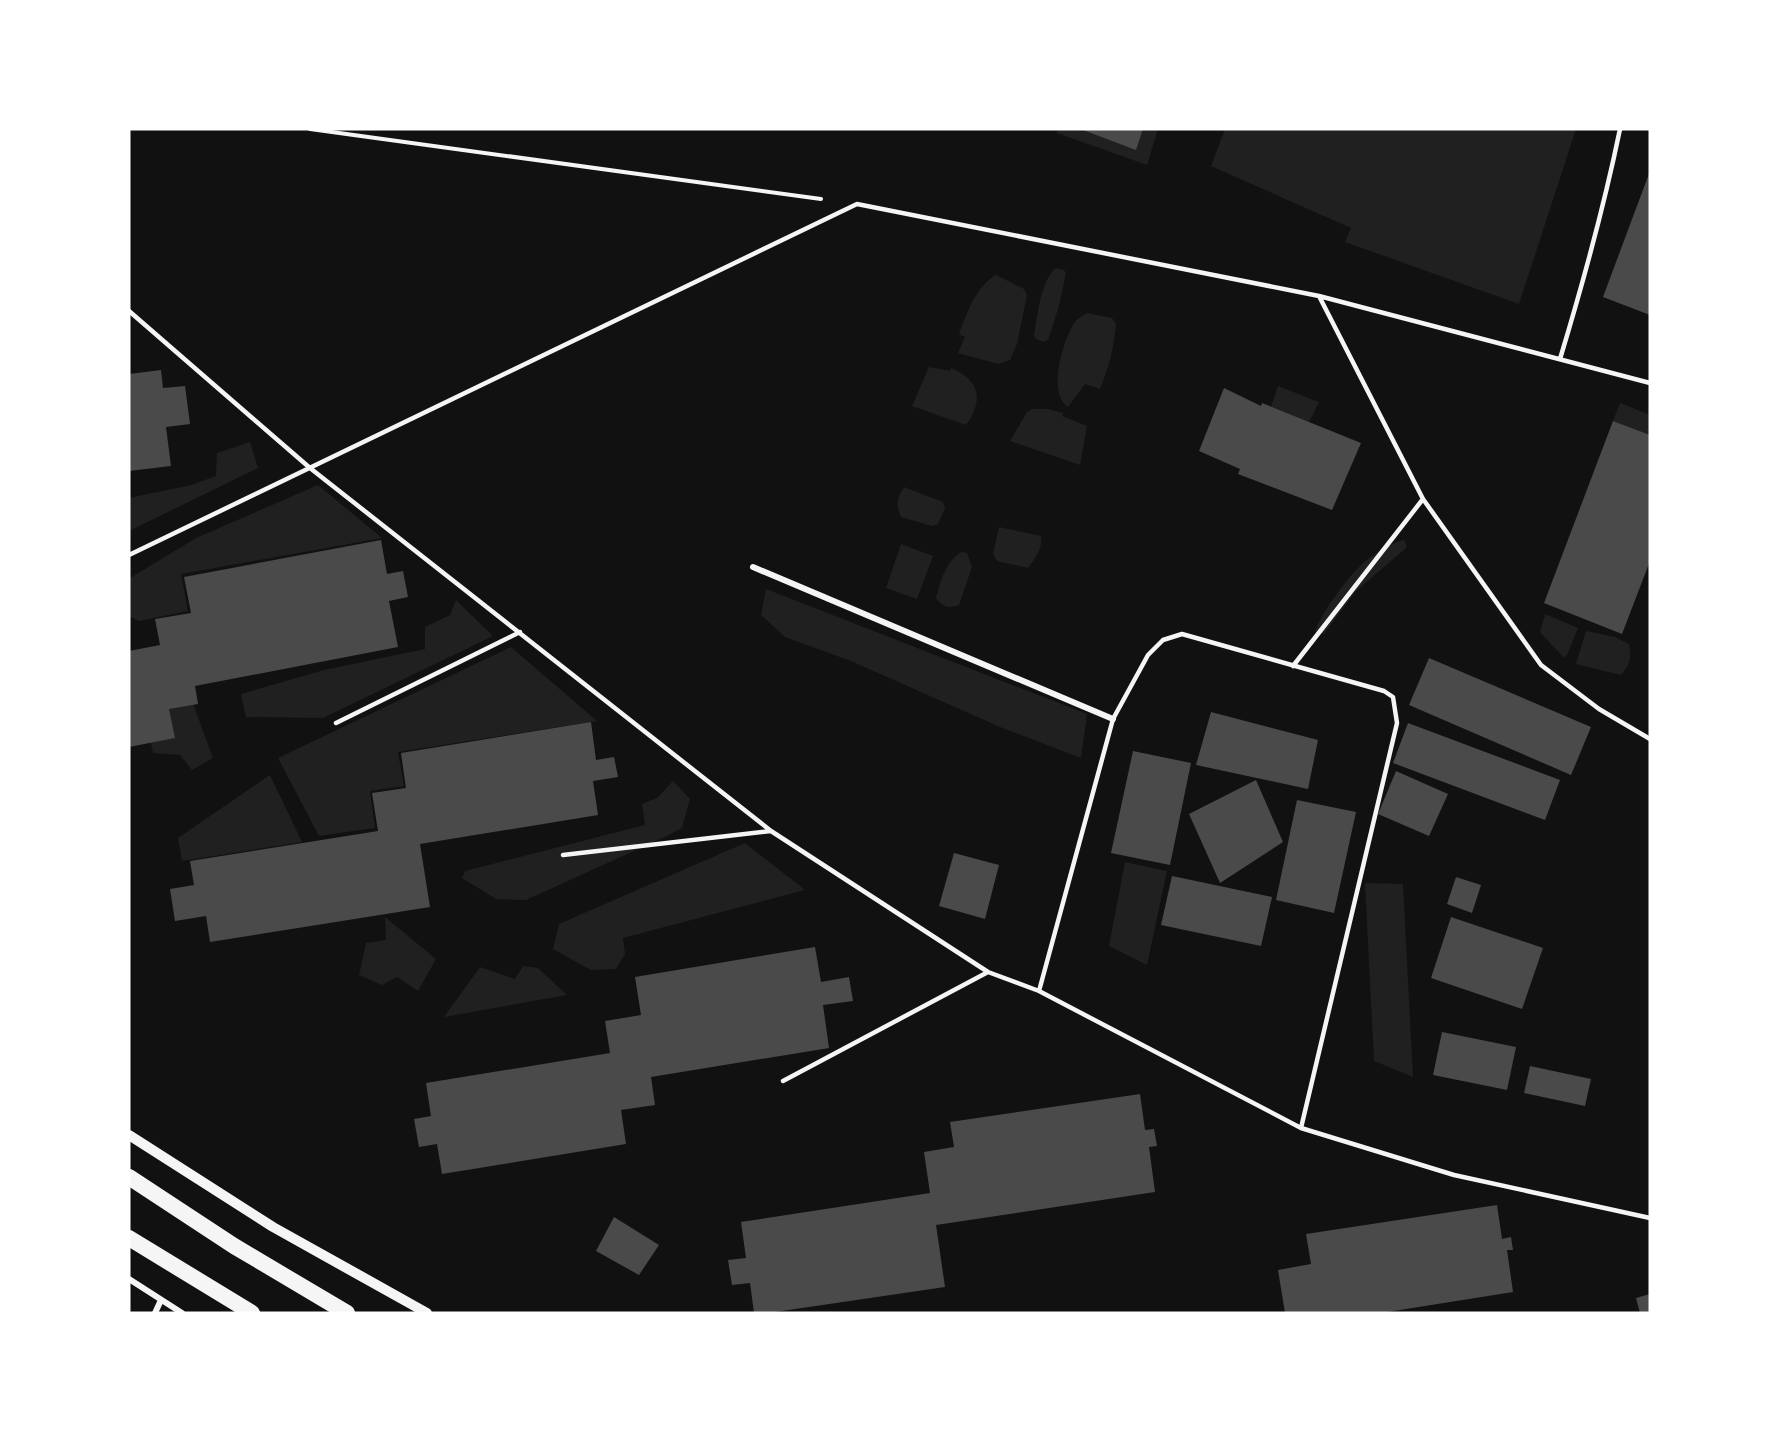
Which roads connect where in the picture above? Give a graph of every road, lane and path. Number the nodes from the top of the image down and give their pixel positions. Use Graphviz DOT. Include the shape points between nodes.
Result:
graph roads {
  1 [pos="310,129"];
  2 [pos="1620,129"];
  3 [pos="857,204"];
  4 [pos="1318,296"];
  5 [pos="129,311"];
  6 [pos="1560,359"];
  7 [pos="1650,383"];
  8 [pos="310,468"];
  9 [pos="1424,499"];
  10 [pos="129,555"];
  11 [pos="753,567"];
  12 [pos="520,632"];
  13 [pos="1293,666"];
  14 [pos="1113,719"];
  15 [pos="336,723"];
  16 [pos="1650,739"];
  17 [pos="771,831"];
  18 [pos="563,855"];
  19 [pos="988,972"];
  20 [pos="1039,991"];
  21 [pos="783,1081"];
  22 [pos="1301,1128"];
  23 [pos="129,1135"];
  24 [pos="129,1177"];
  25 [pos="1650,1218"];
  26 [pos="129,1238"];
  27 [pos="129,1279"];
  28 [pos="161,1300"];
  29 [pos="155,1313"];
  30 [pos="182,1313"];
  31 [pos="252,1313"];
  32 [pos="347,1313"];
  33 [pos="427,1313"];
  1 -- 3 [label="path"];
  2 -- 6 [label="lane" via="1587,269"];
  3 -- 4 [label="lane"];
  3 -- 8 [label="lane"];
  4 -- 6 [label="lane"];
  4 -- 9 [label="lane"];
  5 -- 8 [label="lane"];
  6 -- 7 [label="lane"];
  8 -- 10 [label="lane"];
  8 -- 12 [label="lane"];
  9 -- 13 [label="lane"];
  9 -- 16 [label="lane" via="1541,665 1599,709"];
  11 -- 14 [label="street"];
  12 -- 15 [label="lane"];
  12 -- 17 [label="lane"];
  13 -- 14 [label="lane" via="1182,634 1163,640 1148,655"];
  13 -- 22 [label="lane" via="1384,690 1393,697 1397,723"];
  14 -- 20 [label="lane"];
  17 -- 18 [label="lane"];
  17 -- 19 [label="lane"];
  19 -- 20 [label="lane"];
  19 -- 21 [label="lane"];
  20 -- 22 [label="lane"];
  22 -- 25 [label="lane" via="1454,1175"];
  23 -- 33 [label="street" via="273,1227"];
  24 -- 32 [label="highway"];
  26 -- 31 [label="highway"];
  27 -- 28 [label="street"];
  28 -- 29 [label="street"];
  28 -- 30 [label="street"];
}
